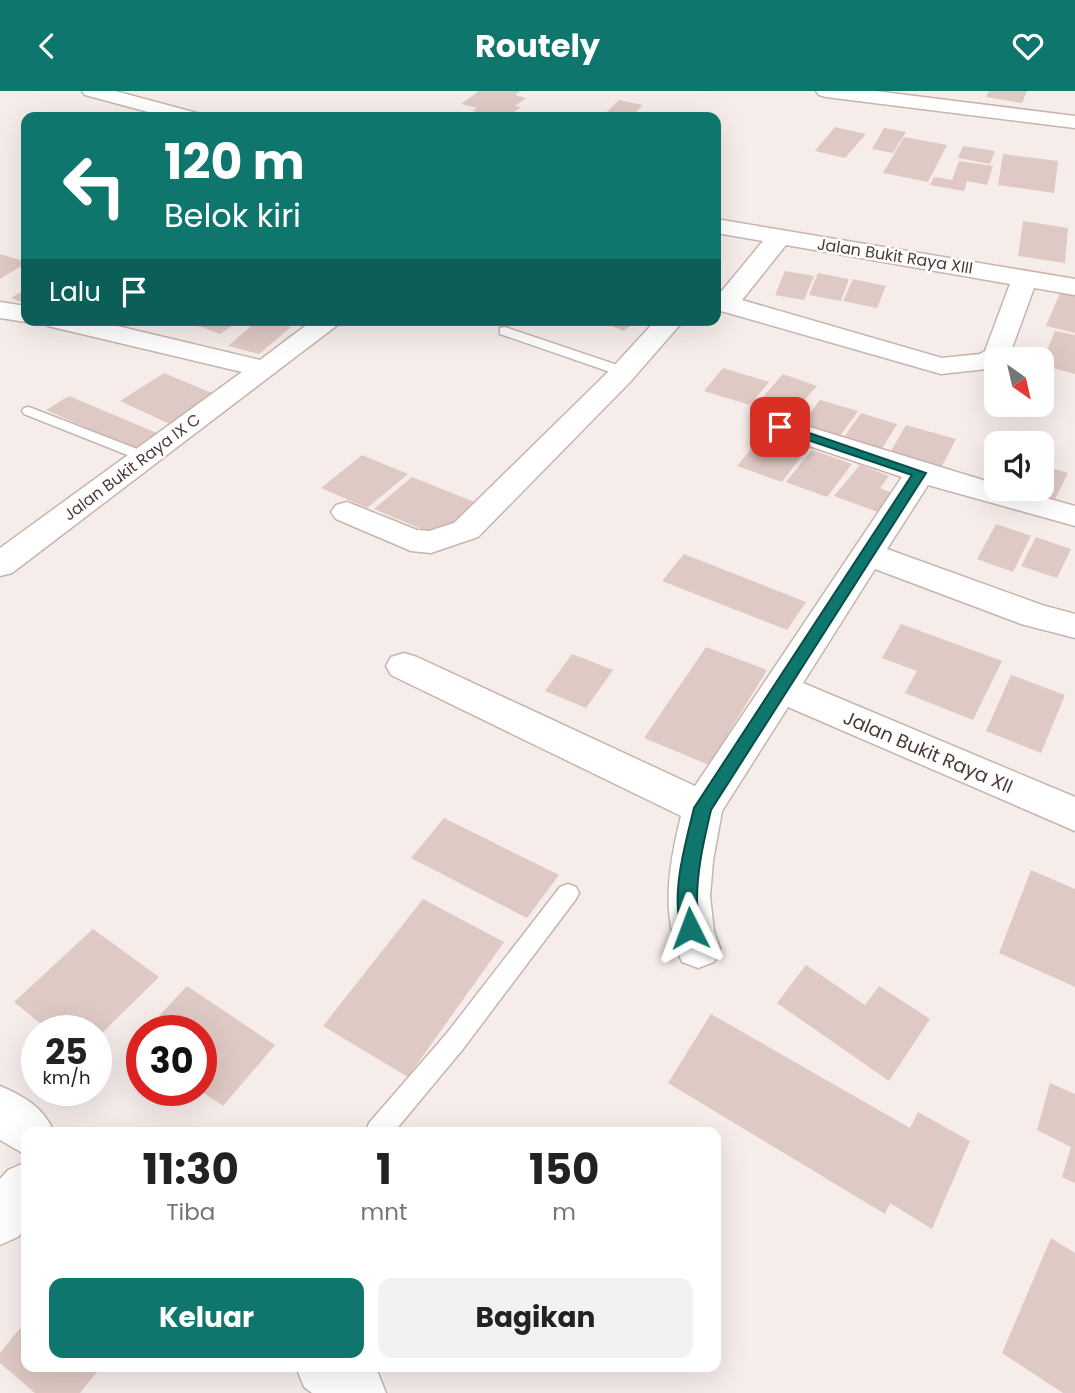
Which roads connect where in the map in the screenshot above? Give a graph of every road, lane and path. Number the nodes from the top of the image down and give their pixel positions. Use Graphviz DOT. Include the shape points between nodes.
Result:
graph roads {
  1 [pos="92,91"];
  2 [pos="826,91"];
  3 [pos="171,112"];
  4 [pos="1075,122"];
  5 [pos="721,227"];
  6 [pos="766,234"];
  7 [pos="734,252"];
  8 [pos="1025,278"];
  9 [pos="1075,287"];
  10 [pos="82,326"];
  11 [pos="323,326"];
  12 [pos="666,326"];
  13 [pos="505,331"];
  14 [pos="264,369"];
  15 [pos="624,372"];
  16 [pos="29,411"];
  17 [pos="780,427"];
  18 [pos="145,457"];
  19 [pos="920,473"];
  20 [pos="347,512"];
  21 [pos="1075,516"];
  22 [pos="867,554"];
  23 [pos="0,565"];
  24 [pos="1075,626"];
  25 [pos="404,666"];
  26 [pos="782,689"];
  27 [pos="703,808"];
  28 [pos="1075,815"];
  29 [pos="568,893"];
  30 [pos="698,948"];
  31 [pos="0,1110"];
  32 [pos="22,1127"];
  33 [pos="382,1127"];
  34 [pos="21,1194"];
  35 [pos="0,1219"];
  36 [pos="331,1372"];
  37 [pos="358,1393"];
  1 -- 3 [label="street"];
  2 -- 4 [label="street"];
  5 -- 6 [label="street, Jalan Bukit Raya XIII"];
  6 -- 7 [label="street"];
  6 -- 8 [label="street, Jalan Bukit Raya XIII"];
  6 -- 8 [label="street" via="729,298 730,305 942,366 987,362 997,355"];
  8 -- 9 [label="street, Jalan Bukit Raya XIII"];
  10 -- 14 [label="street"];
  11 -- 14 [label="street, Jalan Bukit Raya IX C"];
  12 -- 15 [label="street"];
  13 -- 15 [label="lane"];
  14 -- 18 [label="street, Jalan Bukit Raya IX C"];
  15 -- 20 [label="street" via="466,530 431,543 411,540"];
  16 -- 18 [label="lane"];
  17 -- 19 [label="street"];
  18 -- 23 [label="street, Jalan Bukit Raya IX C"];
  19 -- 21 [label="street"];
  19 -- 22 [label="street"];
  22 -- 24 [label="street"];
  22 -- 26 [label="street"];
  25 -- 27 [label="street"];
  26 -- 27 [label="street"];
  26 -- 28 [label="street, Jalan Bukit Raya XII"];
  27 -- 30 [label="street" via="690,863 688,901 690,928"];
  29 -- 33 [label="lane" via="455,1041"];
  31 -- 32 [label="street"];
  34 -- 35 [label="street"];
  36 -- 37 [label="street"];
}
